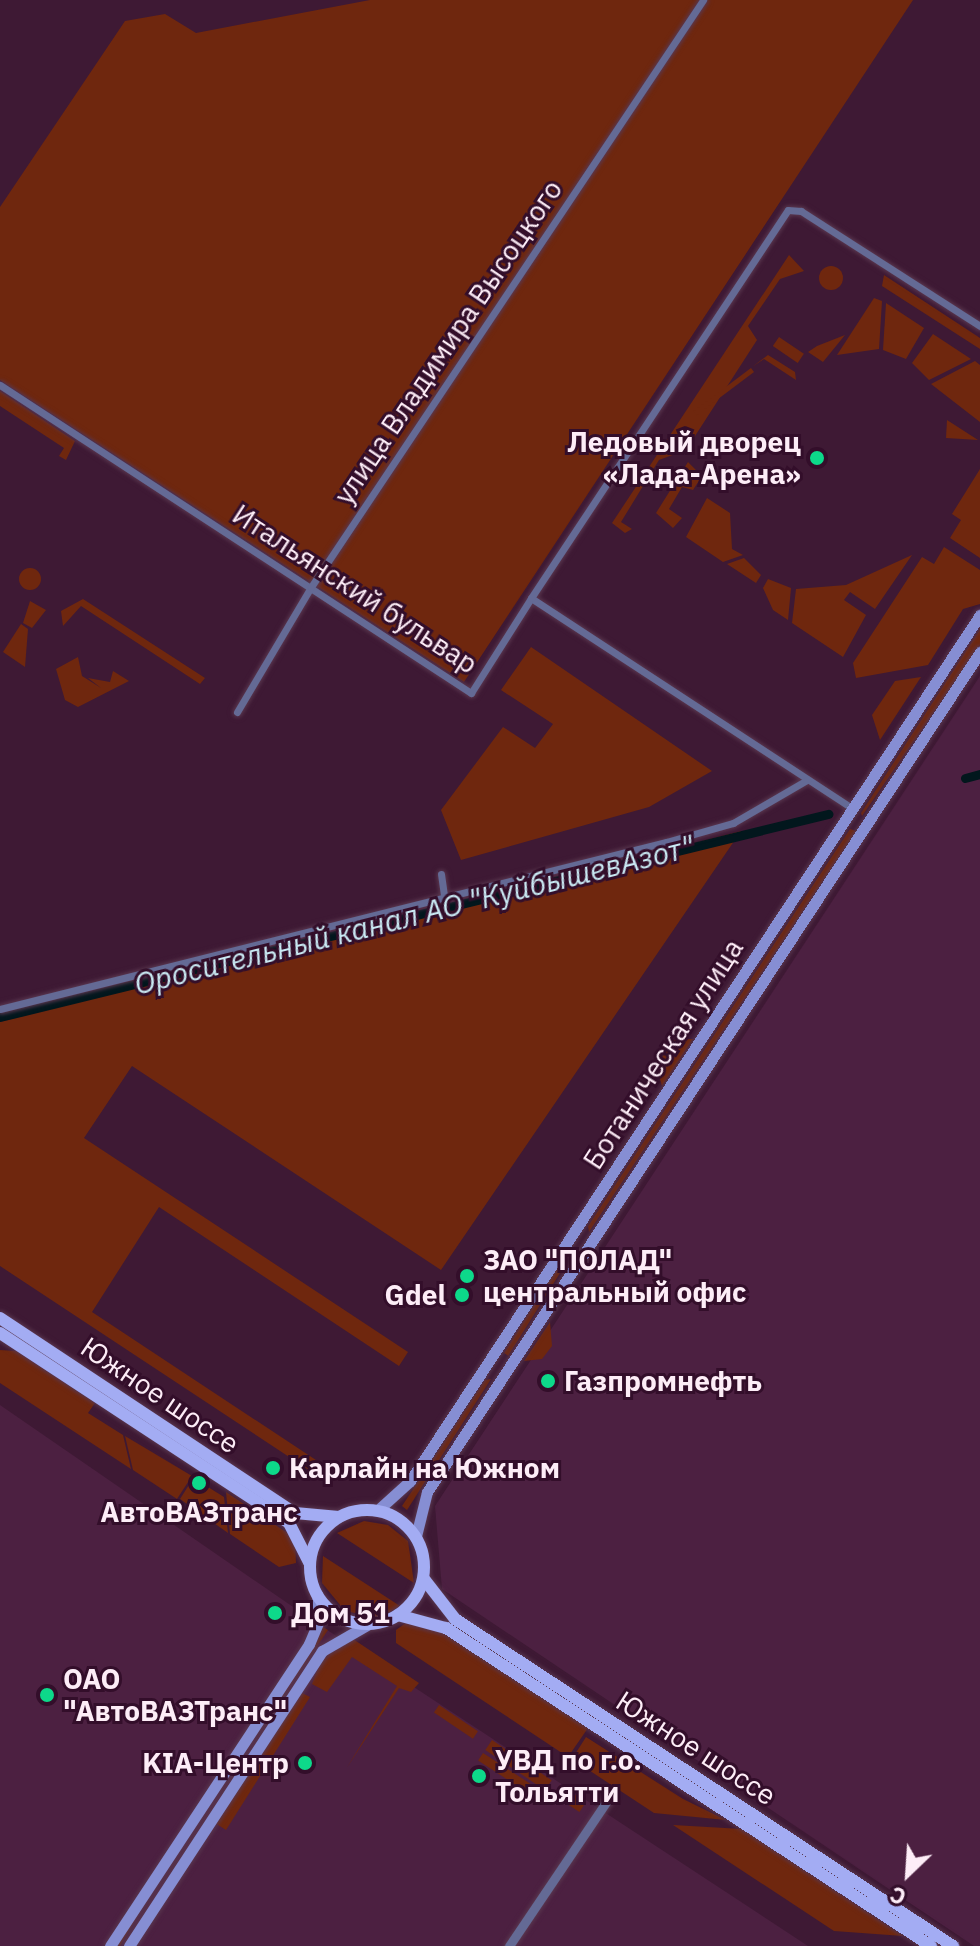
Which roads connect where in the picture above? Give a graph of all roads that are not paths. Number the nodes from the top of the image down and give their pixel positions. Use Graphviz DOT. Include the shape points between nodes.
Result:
graph roads {
  1 [pos="703,0"];
  2 [pos="980,326"];
  3 [pos="0,385"];
  4 [pos="311,587"];
  5 [pos="531,598"];
  6 [pos="980,615"];
  7 [pos="980,652"];
  8 [pos="237,712"];
  9 [pos="807,780"];
  10 [pos="850,813"];
  11 [pos="864,828"];
  12 [pos="441,874"];
  13 [pos="444,895"];
  14 [pos="0,1009"];
  15 [pos="566,1245"];
  16 [pos="583,1256"];
  17 [pos="0,1318"];
  18 [pos="0,1334"];
  19 [pos="490,1360"];
  20 [pos="507,1370"];
  21 [pos="378,1510"];
  22 [pos="339,1517"];
  23 [pos="416,1536"];
  24 [pos="309,1562"];
  25 [pos="424,1579"];
  26 [pos="317,1594"];
  27 [pos="398,1615"];
  28 [pos="367,1625"];
  29 [pos="610,1796"];
  30 [pos="110,1946"];
  31 [pos="129,1946"];
  32 [pos="509,1946"];
  33 [pos="931,1946"];
  34 [pos="953,1946"];
  1 -- 4 [label="street, улица Владимира Высоцкого"];
  2 -- 5 [label="street" via="798,209 788,210"];
  3 -- 4 [label="street, Итальянский бульвар"];
  4 -- 5 [label="street, Итальянский бульвар" via="471,693"];
  4 -- 8 [label="street, улица Владимира Высоцкого"];
  5 -- 9 [label="street"];
  6 -- 10 [label="main road, Ботаническая улица"];
  7 -- 11 [label="main road, Ботаническая улица"];
  9 -- 10 [label="street"];
  9 -- 13 [label="street" via="733,823"];
  10 -- 11 [label="main road"];
  10 -- 15 [label="main road, Ботаническая улица"];
  11 -- 16 [label="main road, Ботаническая улица"];
  12 -- 13 [label="street"];
  13 -- 14 [label="street"];
  15 -- 16 [label="main road"];
  15 -- 19 [label="main road, Ботаническая улица"];
  16 -- 20 [label="main road, Ботаническая улица"];
  17 -- 22 [label="main road, Южное шоссе" via="295,1513"];
  18 -- 24 [label="main road, Южное шоссе" via="289,1523"];
  19 -- 20 [label="main road"];
  19 -- 21 [label="main road, Ботаническая улица" via="410,1481"];
  20 -- 23 [label="main road, Ботаническая улица" via="427,1492"];
  21 -- 22 [label="main road"];
  21 -- 23 [label="main road"];
  22 -- 24 [label="main road" via="318,1536"];
  23 -- 25 [label="main road"];
  24 -- 26 [label="main road"];
  25 -- 27 [label="main road"];
  25 -- 34 [label="main road, Южное шоссе" via="455,1619"];
  26 -- 28 [label="main road" via="335,1614"];
  26 -- 30 [label="main road" via="319,1621 309,1644"];
  27 -- 28 [label="main road"];
  27 -- 33 [label="main road, Южное шоссе" via="446,1628"];
  28 -- 31 [label="main road" via="322,1651"];
  29 -- 32 [label="street"];
}
